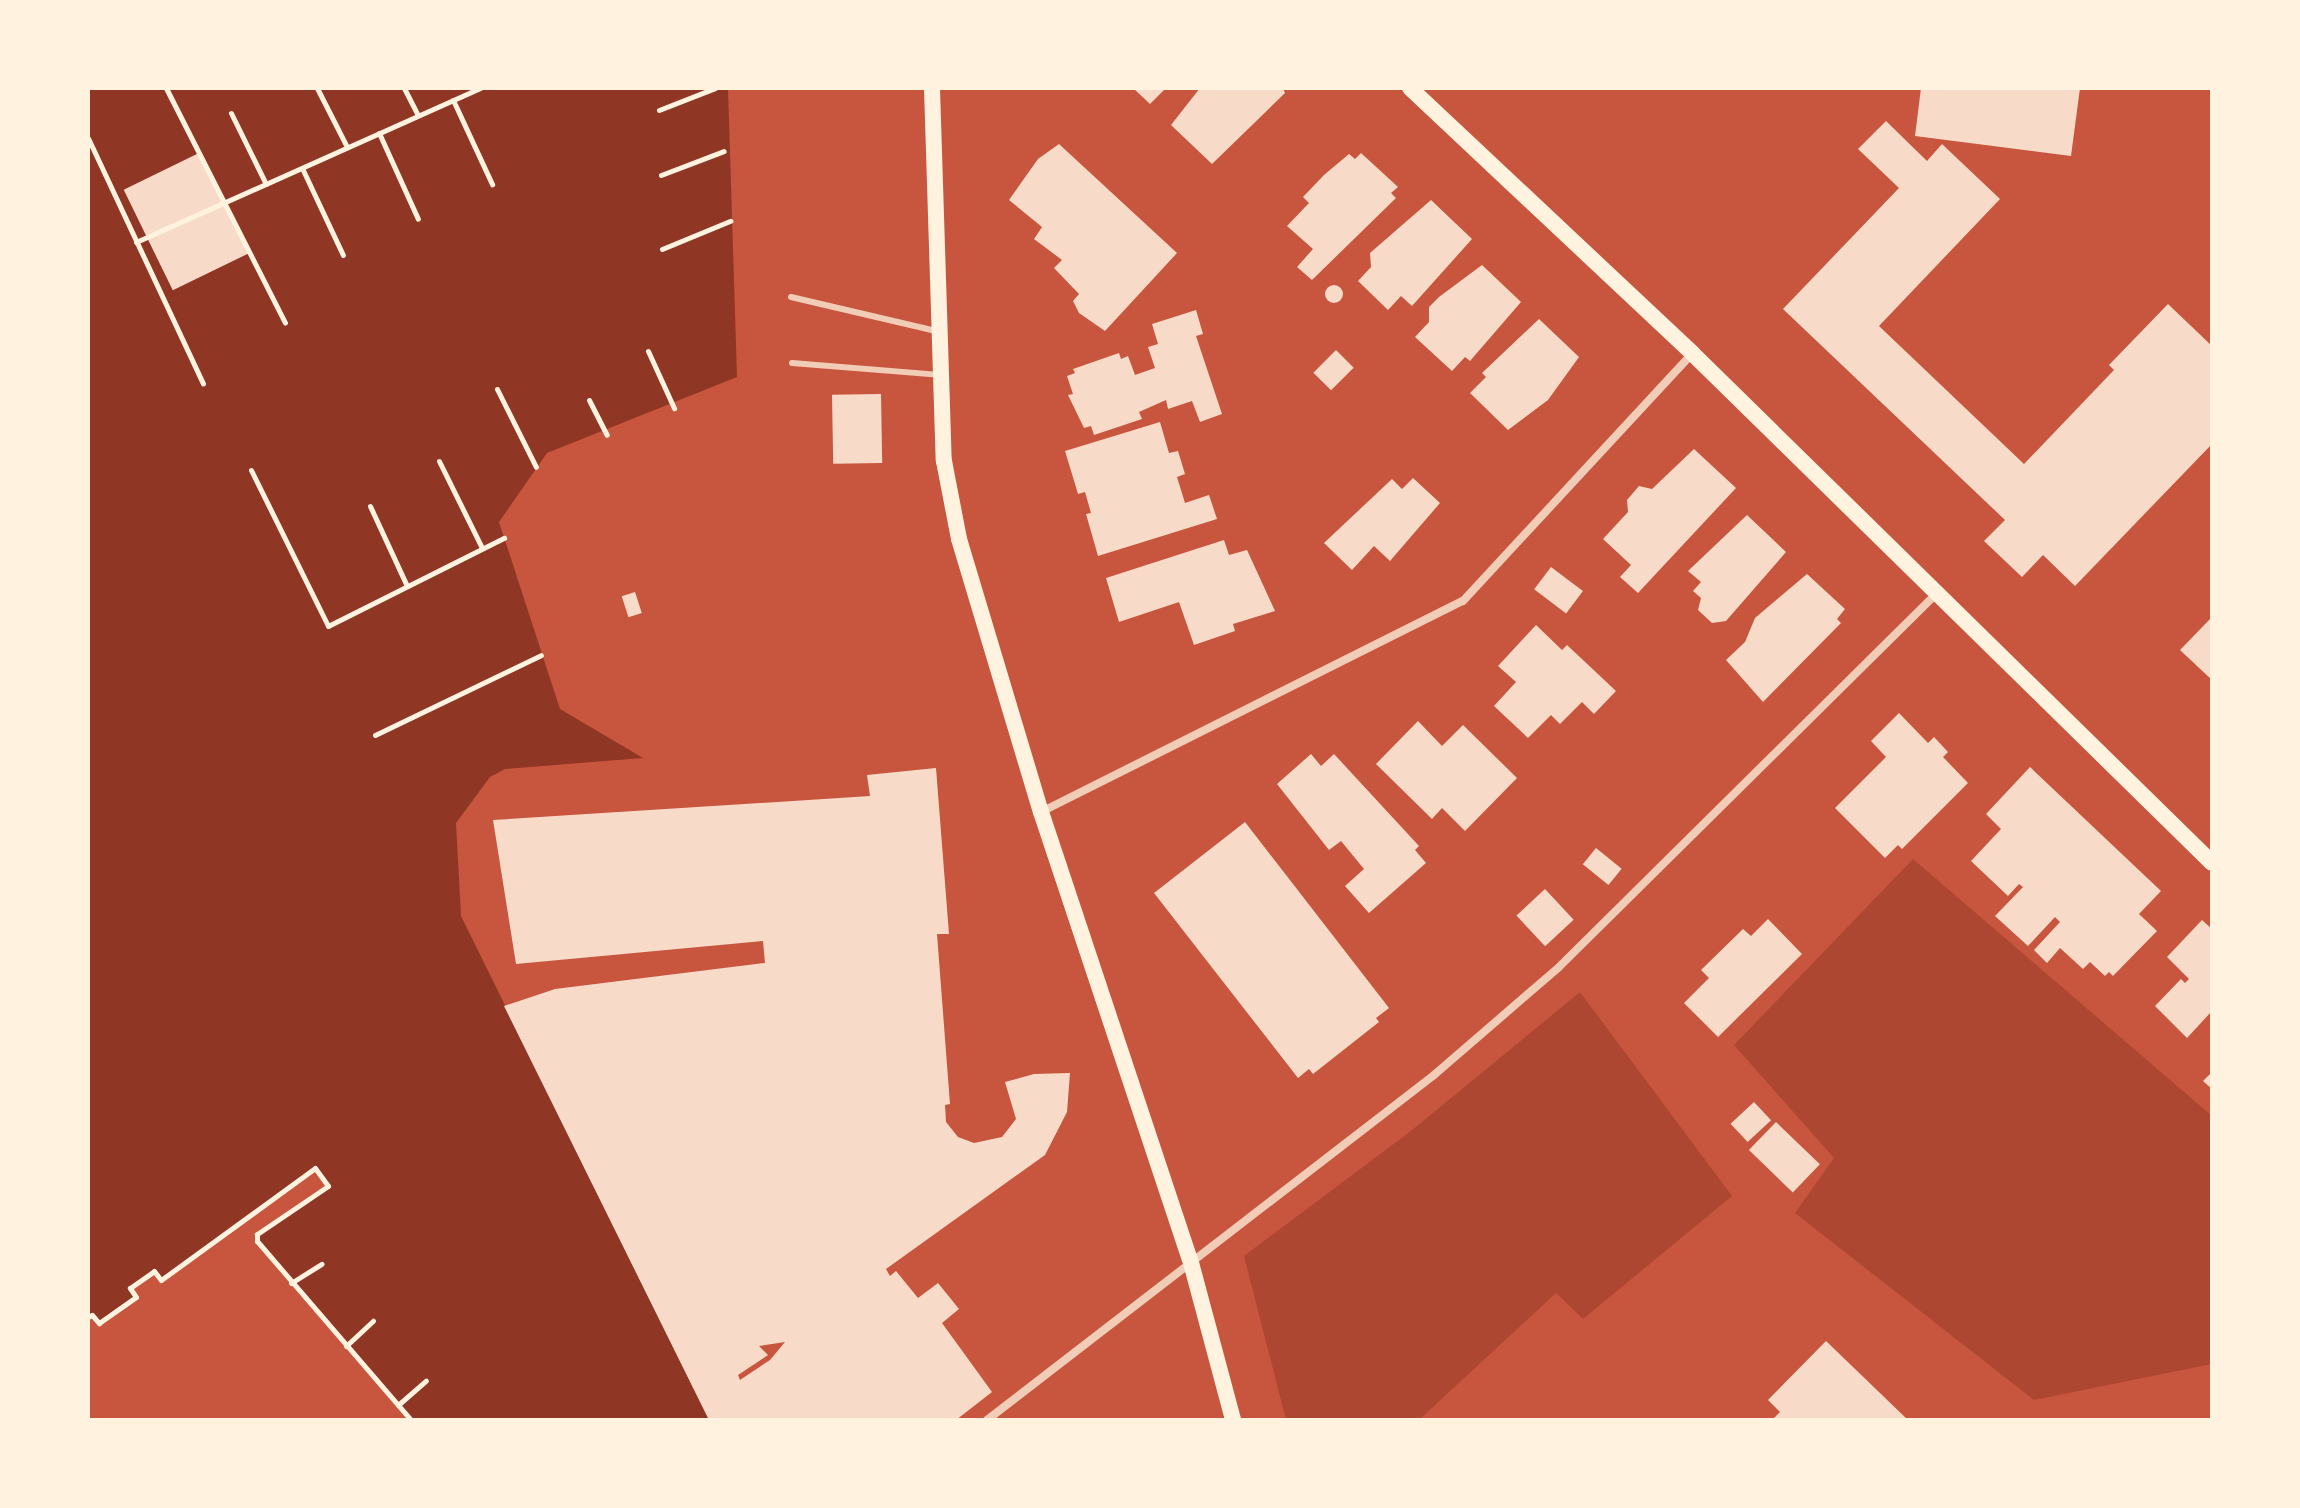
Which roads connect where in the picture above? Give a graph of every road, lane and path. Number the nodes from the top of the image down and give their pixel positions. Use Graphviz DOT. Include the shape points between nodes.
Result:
graph roads {
  1 [pos="166,88"];
  2 [pos="317,88"];
  3 [pos="404,88"];
  4 [pos="480,88"];
  5 [pos="715,88"];
  6 [pos="932,88"];
  7 [pos="1410,88"];
  8 [pos="453,100"];
  9 [pos="659,110"];
  10 [pos="231,113"];
  11 [pos="418,115"];
  12 [pos="379,133"];
  13 [pos="88,138"];
  14 [pos="347,147"];
  15 [pos="724,151"];
  16 [pos="302,168"];
  17 [pos="661,175"];
  18 [pos="266,184"];
  19 [pos="492,184"];
  20 [pos="224,202"];
  21 [pos="418,219"];
  22 [pos="730,221"];
  23 [pos="136,242"];
  24 [pos="662,249"];
  25 [pos="343,255"];
  26 [pos="791,297"];
  27 [pos="285,323"];
  28 [pos="940,332"];
  29 [pos="648,351"];
  30 [pos="1692,353"];
  31 [pos="792,363"];
  32 [pos="941,375"];
  33 [pos="203,383"];
  34 [pos="497,389"];
  35 [pos="589,400"];
  36 [pos="674,408"];
  37 [pos="607,435"];
  38 [pos="439,461"];
  39 [pos="536,467"];
  40 [pos="251,470"];
  41 [pos="370,506"];
  42 [pos="504,538"];
  43 [pos="482,548"];
  44 [pos="407,586"];
  45 [pos="1938,593"];
  46 [pos="541,655"];
  47 [pos="375,735"];
  48 [pos="1041,812"];
  49 [pos="2212,863"];
  50 [pos="1190,1259"];
  51 [pos="321,1264"];
  52 [pos="291,1283"];
  53 [pos="88,1317"];
  54 [pos="373,1321"];
  55 [pos="344,1345"];
  56 [pos="426,1381"];
  57 [pos="398,1405"];
  58 [pos="411,1420"];
  59 [pos="987,1420"];
  60 [pos="1233,1420"];
  1 -- 20 [label="path"];
  2 -- 14 [label="path"];
  3 -- 11 [label="path"];
  4 -- 8 [label="path"];
  5 -- 9 [label="path"];
  6 -- 28 [label="main road"];
  7 -- 30 [label="main road"];
  8 -- 11 [label="path"];
  8 -- 19 [label="path"];
  10 -- 18 [label="path"];
  11 -- 12 [label="path"];
  12 -- 14 [label="path"];
  12 -- 21 [label="path"];
  13 -- 23 [label="path"];
  14 -- 16 [label="path"];
  15 -- 17 [label="path"];
  16 -- 18 [label="path"];
  16 -- 25 [label="path"];
  18 -- 20 [label="path"];
  20 -- 23 [label="path"];
  20 -- 27 [label="path"];
  22 -- 24 [label="path"];
  23 -- 33 [label="path"];
  26 -- 28 [label="lane"];
  28 -- 32 [label="main road"];
  29 -- 36 [label="path"];
  30 -- 45 [label="main road"];
  30 -- 48 [label="street" via="1463,601"];
  31 -- 32 [label="lane"];
  32 -- 48 [label="main road" via="944,461 959,539"];
  34 -- 39 [label="path"];
  35 -- 37 [label="path"];
  38 -- 43 [label="path"];
  40 -- 44 [label="path" via="328,626"];
  41 -- 44 [label="path"];
  42 -- 43 [label="path"];
  43 -- 44 [label="path"];
  45 -- 49 [label="main road"];
  45 -- 50 [label="street" via="1559,967 1434,1075"];
  46 -- 47 [label="path"];
  48 -- 50 [label="main road"];
  50 -- 59 [label="street"];
  50 -- 60 [label="main road"];
  51 -- 52 [label="path"];
  52 -- 53 [label="path" via="257,1234 328,1186 315,1168 161,1280 154,1271 130,1288 136,1297 99,1323"];
  52 -- 55 [label="path"];
  54 -- 55 [label="path"];
  55 -- 57 [label="path"];
  56 -- 57 [label="path"];
  57 -- 58 [label="path"];
}
